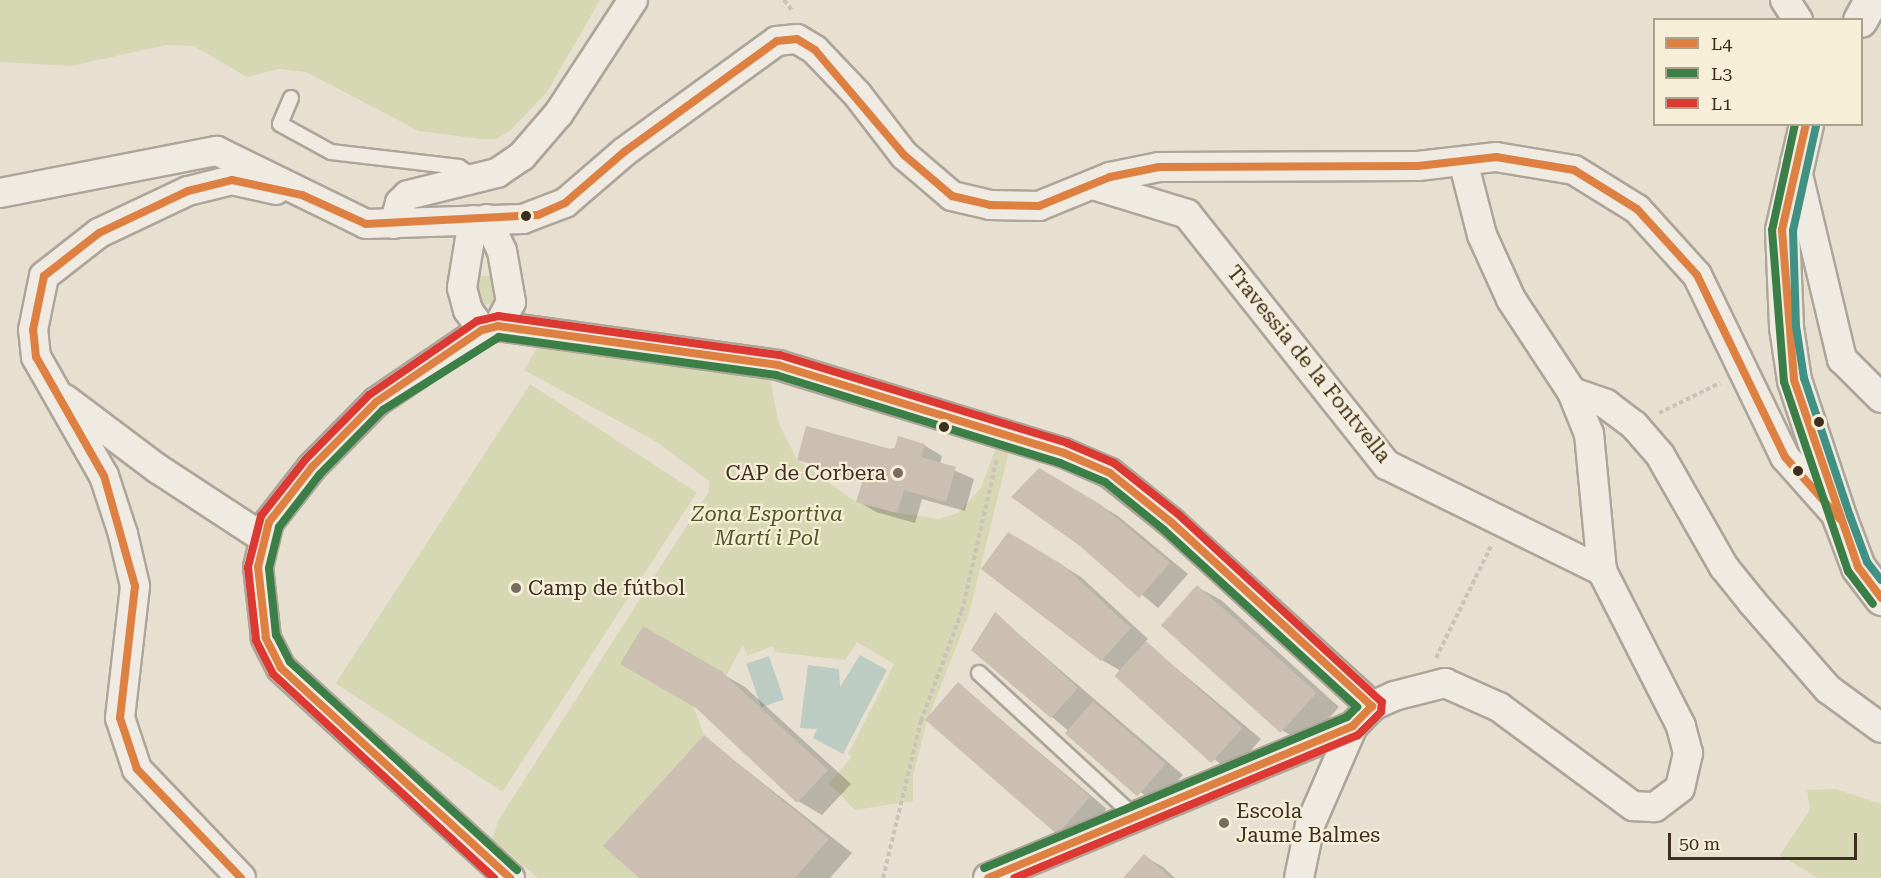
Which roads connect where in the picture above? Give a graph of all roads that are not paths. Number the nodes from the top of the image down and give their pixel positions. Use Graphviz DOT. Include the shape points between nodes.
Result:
graph roads {
  1 [pos="633,0"];
  2 [pos="1785,0"];
  3 [pos="1871,0"];
  4 [pos="1797,18"];
  5 [pos="1861,18"];
  6 [pos="291,98"];
  7 [pos="1805,126"];
  8 [pos="1794,160"];
  9 [pos="1463,161"];
  10 [pos="477,179"];
  11 [pos="1091,185"];
  12 [pos="0,193"];
  13 [pos="302,195"];
  14 [pos="523,219"];
  15 [pos="480,220"];
  16 [pos="394,224"];
  17 [pos="502,251"];
  18 [pos="490,328"];
  19 [pos="54,390"];
  20 [pos="1572,392"];
  21 [pos="1881,398"];
  22 [pos="1779,441"];
  23 [pos="1815,445"];
  24 [pos="1840,519"];
  25 [pos="262,537"];
  26 [pos="1602,571"];
  27 [pos="1881,598"];
  28 [pos="979,674"];
  29 [pos="1372,706"];
  30 [pos="1353,726"];
  31 [pos="1881,728"];
  32 [pos="1299,747"];
  33 [pos="1328,777"];
  34 [pos="1136,818"];
  35 [pos="241,878"];
  36 [pos="510,878"];
  37 [pos="988,878"];
  38 [pos="1299,878"];
  1 -- 10 [label="street" via="559,113 522,156"];
  2 -- 4 [label="street"];
  3 -- 5 [label="street"];
  6 -- 10 [label="lane" via="280,124 331,152 459,168"];
  7 -- 8 [label="street"];
  8 -- 21 [label="street" via="1842,359"];
  8 -- 23 [label="street" via="1782,230 1786,327 1794,380"];
  9 -- 11 [label="street" via="1159,167"];
  9 -- 20 [label="street" via="1482,235 1511,299"];
  9 -- 22 [label="street" via="1496,157 1574,170 1637,209 1697,275"];
  10 -- 16 [label="street" via="408,195"];
  11 -- 14 [label="street" via="1039,206 990,205 952,196 904,155 815,50 797,39 777,41 624,152 565,203"];
  11 -- 26 [label="street, Travessia de la Fontvella" via="1187,214 1387,465"];
  12 -- 13 [label="street" via="217,151"];
  13 -- 16 [label="street" via="366,224"];
  13 -- 19 [label="street" via="232,180 188,191 99,233 44,276 33,330 36,357"];
  14 -- 15 [label="street"];
  14 -- 17 [label="street"];
  15 -- 16 [label="street"];
  15 -- 17 [label="street"];
  15 -- 18 [label="street" via="462,288"];
  17 -- 18 [label="street" via="511,302"];
  18 -- 25 [label="street" via="376,402 312,467"];
  18 -- 29 [label="street" via="778,365 1003,431 1110,473"];
  19 -- 25 [label="street" via="158,469"];
  19 -- 35 [label="street" via="104,476 135,586 120,718 137,769"];
  20 -- 26 [label="street" via="1589,434"];
  20 -- 31 [label="street" via="1606,404 1634,425 1660,455 1724,567 1752,602 1828,689"];
  22 -- 23 [label="street"];
  22 -- 24 [label="street" via="1785,457"];
  23 -- 24 [label="street"];
  24 -- 27 [label="street" via="1858,567"];
  25 -- 36 [label="street" via="258,567 266,638 281,668"];
  26 -- 29 [label="street" via="1681,726 1687,766 1673,797 1655,807 1633,806 1483,697 1445,683"];
  28 -- 34 [label="lane"];
  29 -- 30 [label="street"];
  30 -- 32 [label="street"];
  30 -- 33 [label="street"];
  32 -- 33 [label="street"];
  32 -- 34 [label="street"];
  33 -- 38 [label="street"];
  34 -- 37 [label="street"];
}
